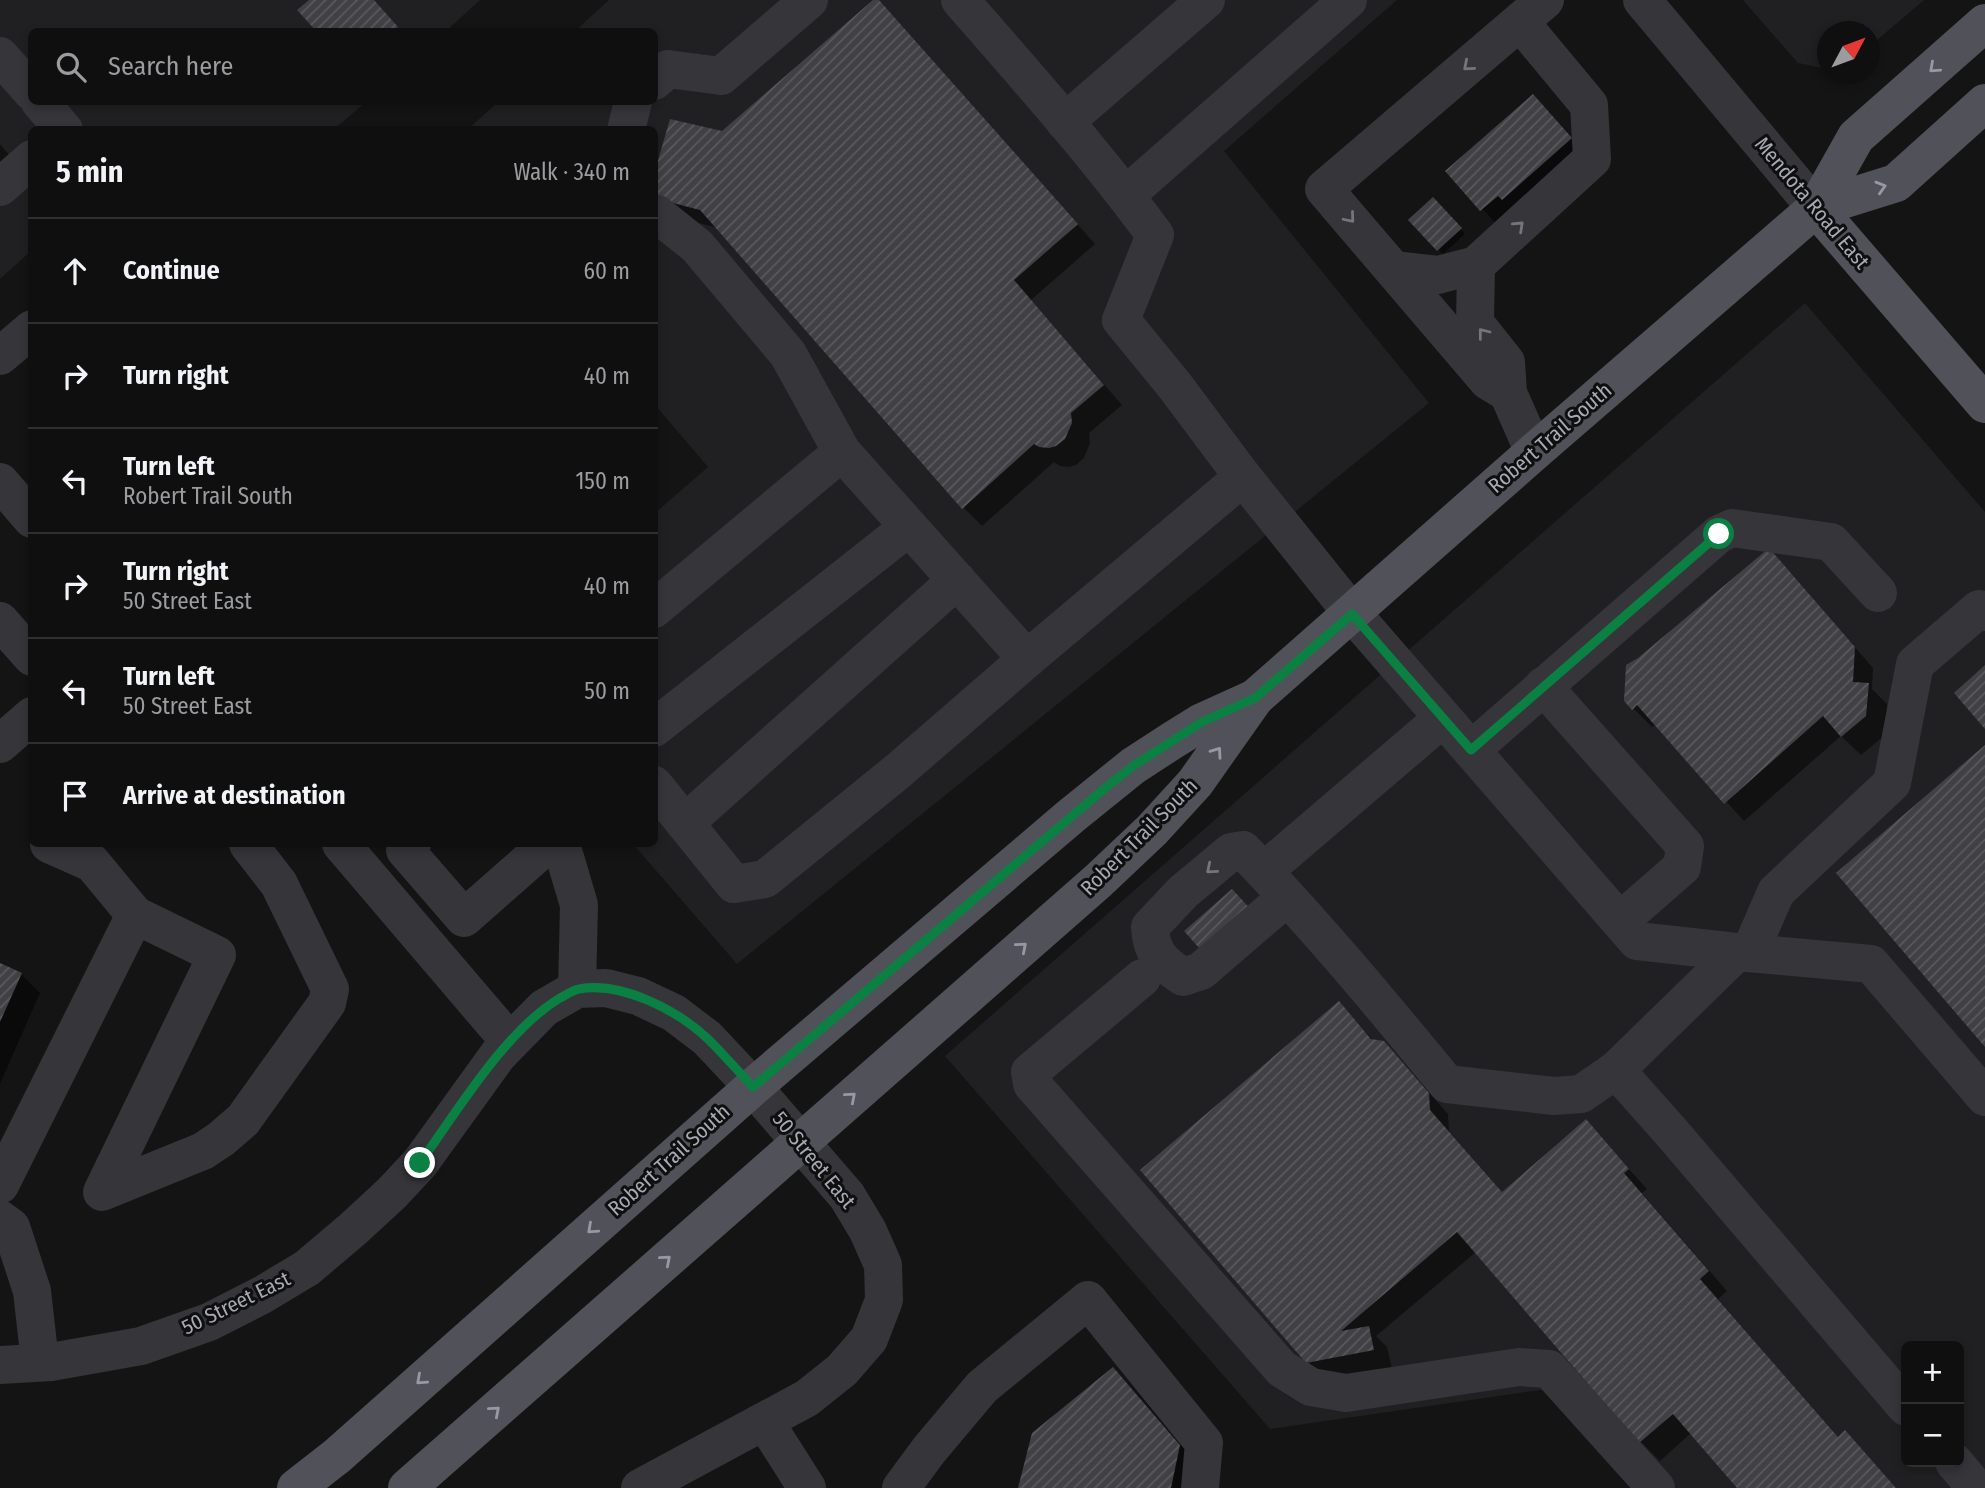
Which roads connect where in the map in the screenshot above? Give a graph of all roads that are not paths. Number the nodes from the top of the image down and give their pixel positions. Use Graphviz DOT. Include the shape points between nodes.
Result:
graph roads {
  1 [pos="809,0"];
  2 [pos="960,0"];
  3 [pos="1206,0"];
  4 [pos="1348,0"];
  5 [pos="1642,0"];
  6 [pos="1532,11"];
  7 [pos="1985,23"];
  8 [pos="0,57"];
  9 [pos="658,78"];
  10 [pos="28,88"];
  11 [pos="1985,103"];
  12 [pos="43,105"];
  13 [pos="632,105"];
  14 [pos="1065,122"];
  15 [pos="61,126"];
  16 [pos="627,126"];
  17 [pos="28,162"];
  18 [pos="0,187"];
  19 [pos="1126,195"];
  20 [pos="1816,208"];
  21 [pos="658,215"];
  22 [pos="1476,265"];
  23 [pos="1394,270"];
  24 [pos="28,332"];
  25 [pos="0,356"];
  26 [pos="1508,393"];
  27 [pos="1985,404"];
  28 [pos="842,452"];
  29 [pos="1534,452"];
  30 [pos="1243,477"];
  31 [pos="0,482"];
  32 [pos="28,514"];
  33 [pos="909,527"];
  34 [pos="957,580"];
  35 [pos="1878,593"];
  36 [pos="658,606"];
  37 [pos="1985,612"];
  38 [pos="1352,614"];
  39 [pos="0,621"];
  40 [pos="28,652"];
  41 [pos="1027,659"];
  42 [pos="1543,686"];
  43 [pos="1255,698"];
  44 [pos="1443,718"];
  45 [pos="28,720"];
  46 [pos="658,725"];
  47 [pos="0,744"];
  48 [pos="1471,750"];
  49 [pos="658,790"];
  50 [pos="685,823"];
  51 [pos="56,847"];
  52 [pos="250,847"];
  53 [pos="344,847"];
  54 [pos="408,847"];
  55 [pos="545,847"];
  56 [pos="562,847"];
  57 [pos="135,915"];
  58 [pos="1620,921"];
  59 [pos="1744,952"];
  60 [pos="1142,978"];
  61 [pos="577,989"];
  62 [pos="510,1042"];
  63 [pos="1616,1070"];
  64 [pos="753,1087"];
  65 [pos="1985,1097"];
  66 [pos="800,1142"];
  67 [pos="0,1185"];
  68 [pos="0,1219"];
  69 [pos="40,1362"];
  70 [pos="0,1365"];
  71 [pos="1903,1404"];
  72 [pos="765,1422"];
  73 [pos="1958,1467"];
  74 [pos="296,1488"];
  75 [pos="407,1488"];
  76 [pos="640,1488"];
  77 [pos="807,1488"];
  78 [pos="901,1488"];
  79 [pos="1200,1488"];
  80 [pos="1657,1488"];
  81 [pos="1976,1488"];
  1 -- 9 [label="street" via="721,76 668,69"];
  2 -- 14 [label="street"];
  3 -- 14 [label="street"];
  4 -- 19 [label="street"];
  5 -- 20 [label="street, Mendota Road East"];
  22 -- 6 [label="street, one-way" via="1592,159 1590,105"];
  6 -- 23 [label="street, one-way" via="1324,189"];
  7 -- 20 [label="main road, one-way" via="1856,137"];
  8 -- 10 [label="street"];
  20 -- 11 [label="main road, one-way" via="1896,183"];
  12 -- 15 [label="street"];
  13 -- 16 [label="street"];
  14 -- 19 [label="street"];
  17 -- 18 [label="street"];
  19 -- 30 [label="street" via="1155,235 1121,320"];
  20 -- 27 [label="main road, Mendota Road East"];
  20 -- 29 [label="main road, Robert Trail South"];
  21 -- 28 [label="street" via="697,246 788,354"];
  22 -- 23 [label="street" via="1438,275"];
  26 -- 22 [label="street, one-way" via="1506,362 1475,323"];
  23 -- 26 [label="street" via="1488,381"];
  24 -- 25 [label="street"];
  26 -- 29 [label="street"];
  28 -- 33 [label="street"];
  28 -- 36 [label="street"];
  29 -- 38 [label="main road, Robert Trail South"];
  30 -- 38 [label="street"];
  30 -- 41 [label="street"];
  31 -- 32 [label="street"];
  33 -- 34 [label="street"];
  33 -- 46 [label="street"];
  34 -- 41 [label="street"];
  34 -- 50 [label="street"];
  35 -- 42 [label="street" via="1831,542 1731,528"];
  37 -- 59 [label="street" via="1979,609 1916,664 1892,783 1776,892"];
  38 -- 43 [label="main road, Robert Trail South"];
  38 -- 44 [label="street"];
  39 -- 40 [label="street"];
  41 -- 50 [label="street" via="765,879 734,884"];
  42 -- 48 [label="street"];
  42 -- 58 [label="street" via="1685,846 1682,867"];
  43 -- 64 [label="main road, Robert Trail South" via="1202,722 1133,766"];
  66 -- 43 [label="main road, Robert Trail South, one-way" via="1152,830 1201,775"];
  44 -- 48 [label="street"];
  44 -- 63 [label="street" via="1275,884 1447,1084 1555,1097 1581,1094"];
  45 -- 47 [label="street"];
  48 -- 58 [label="street"];
  49 -- 50 [label="street"];
  51 -- 57 [label="street" via="92,863"];
  52 -- 57 [label="street" via="279,884 323,972 330,989 327,1003 243,1120 221,1139 203,1151 102,1192 217,955"];
  53 -- 62 [label="street"];
  54 -- 55 [label="street" via="405,850 464,918"];
  56 -- 61 [label="street" via="579,905"];
  57 -- 67 [label="street"];
  58 -- 59 [label="street" via="1637,941"];
  59 -- 63 [label="street"];
  59 -- 65 [label="street" via="1871,964"];
  60 -- 80 [label="street" via="1030,1072 1032,1084 1282,1369 1311,1387 1346,1393 1519,1367 1549,1369"];
  61 -- 62 [label="street, 50 Street East" via="544,1008"];
  61 -- 64 [label="street, 50 Street East" via="617,990 674,1013 707,1038"];
  62 -- 69 [label="street, 50 Street East" via="420,1163 307,1268 209,1321 141,1346"];
  63 -- 71 [label="street"];
  64 -- 66 [label="street, 50 Street East"];
  64 -- 74 [label="main road, Robert Trail South, one-way"];
  66 -- 72 [label="street, 50 Street East" via="847,1196 869,1231 883,1265 884,1300 869,1339 842,1370 807,1398"];
  75 -- 66 [label="main road, Robert Trail South, one-way"];
  68 -- 69 [label="street" via="11,1227 32,1291"];
  69 -- 70 [label="street, 50 Street East"];
  72 -- 76 [label="street, 50 Street East"];
  72 -- 77 [label="street"];
  73 -- 81 [label="street"];
  78 -- 79 [label="street" via="982,1387 1088,1300 1204,1443"];
}
